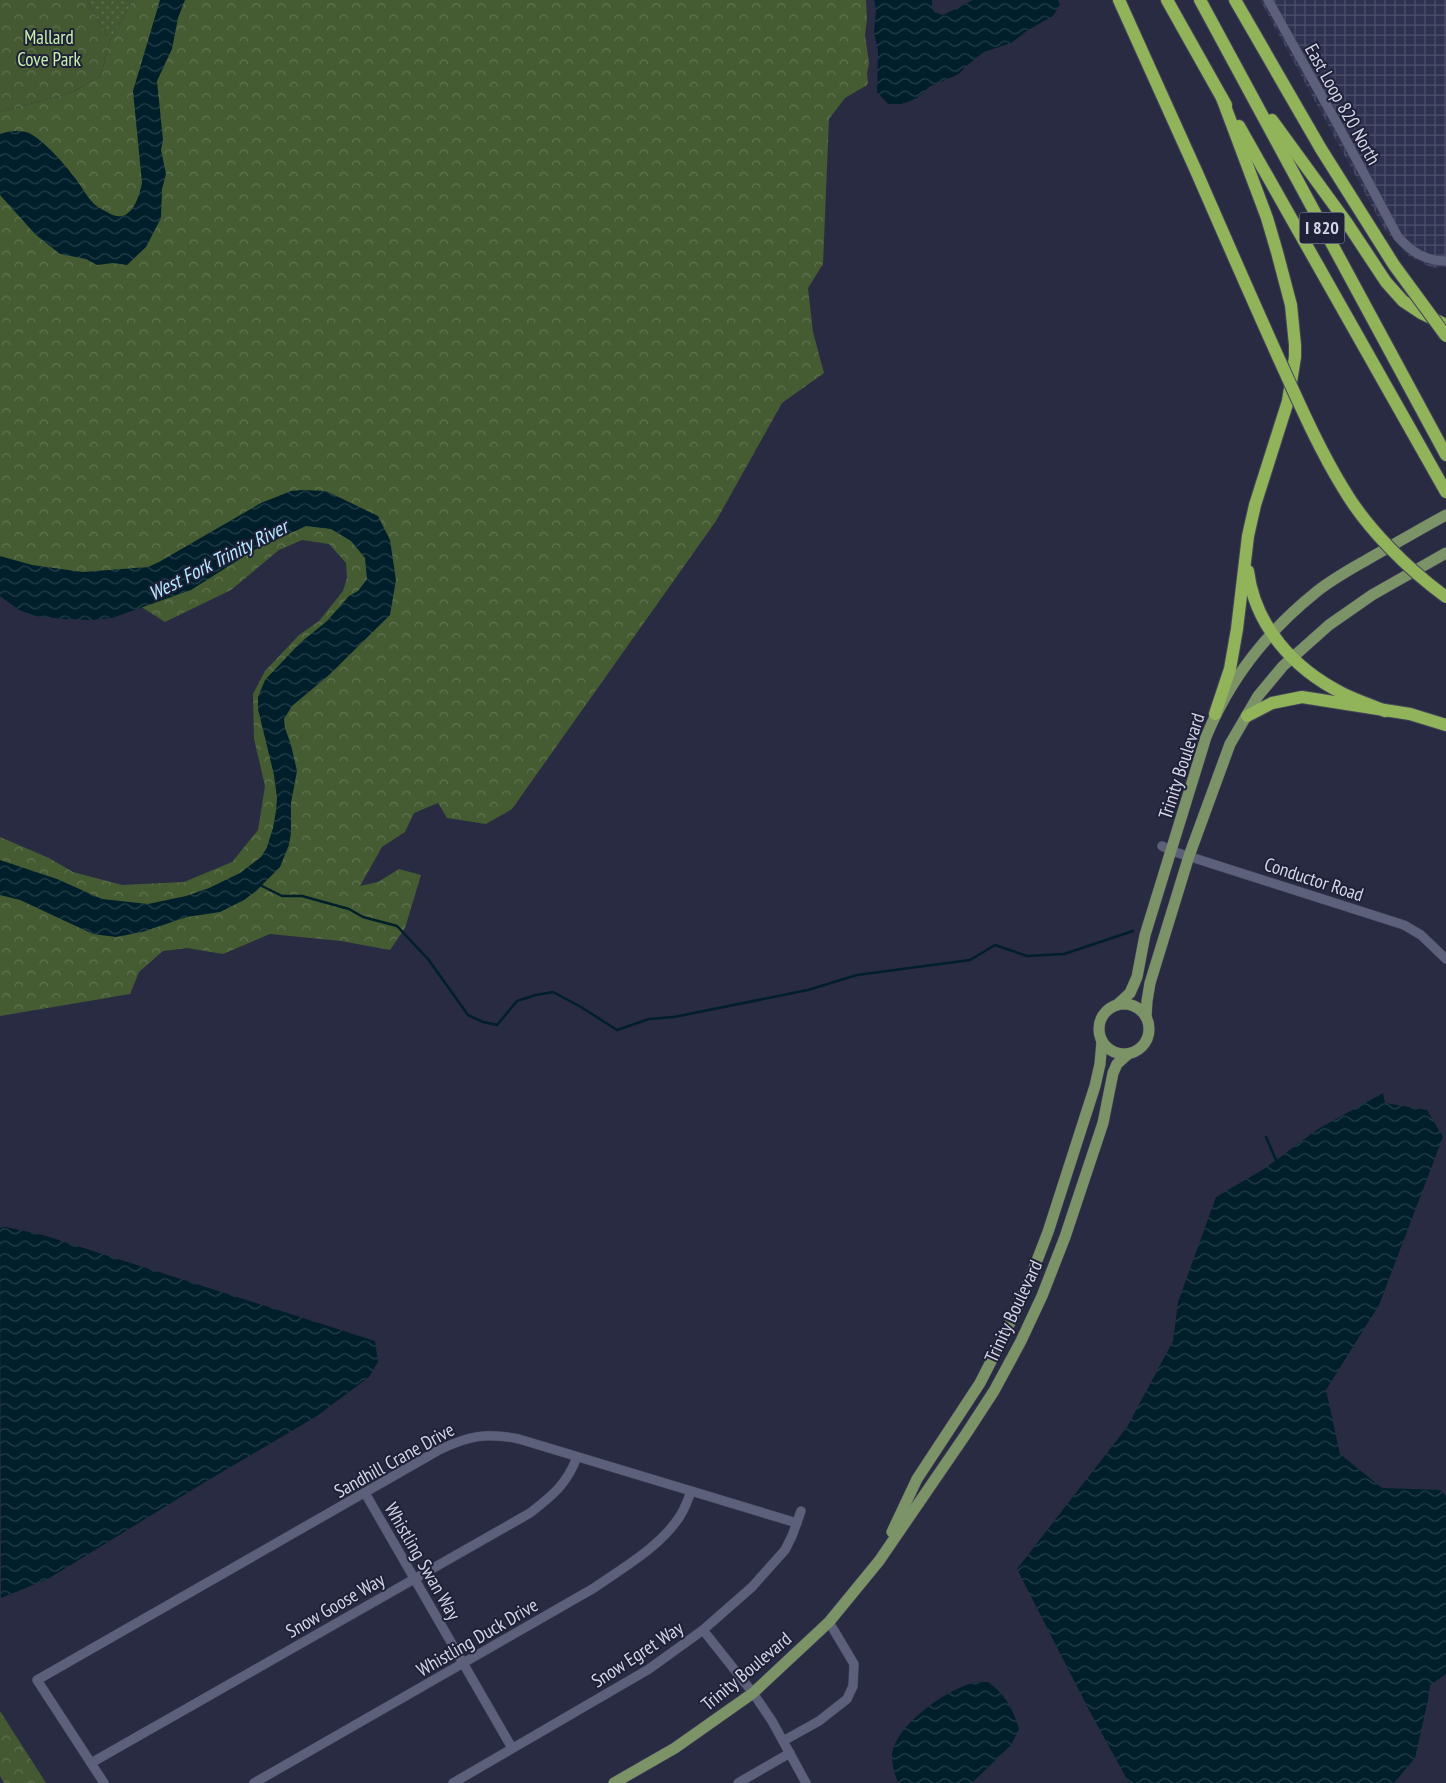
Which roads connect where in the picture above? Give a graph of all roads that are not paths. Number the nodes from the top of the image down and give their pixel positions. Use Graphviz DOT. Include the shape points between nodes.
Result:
graph roads {
  1 [pos="1119,0"];
  2 [pos="1167,0"];
  3 [pos="1200,0"];
  4 [pos="1235,0"];
  5 [pos="1268,0"];
  6 [pos="1246,85"];
  7 [pos="1222,98"];
  8 [pos="1446,261"];
  9 [pos="1446,325"];
  10 [pos="1446,336"];
  11 [pos="1446,455"];
  12 [pos="1446,492"];
  13 [pos="1446,516"];
  14 [pos="1248,536"];
  15 [pos="1444,554"];
  16 [pos="1446,597"];
  17 [pos="1272,634"];
  18 [pos="1292,658"];
  19 [pos="1385,710"];
  20 [pos="1215,714"];
  21 [pos="1246,716"];
  22 [pos="1446,725"];
  23 [pos="1167,849"];
  24 [pos="1189,856"];
  25 [pos="1446,959"];
  26 [pos="1117,1005"];
  27 [pos="1146,1017"];
  28 [pos="1102,1041"];
  29 [pos="1128,1054"];
  30 [pos="576,1457"];
  31 [pos="691,1491"];
  32 [pos="365,1493"];
  33 [pos="801,1511"];
  34 [pos="797,1522"];
  35 [pos="879,1561"];
  36 [pos="415,1578"];
  37 [pos="830,1622"];
  38 [pos="703,1630"];
  39 [pos="464,1664"];
  40 [pos="753,1692"];
  41 [pos="783,1741"];
  42 [pos="512,1748"];
  43 [pos="790,1754"];
  44 [pos="91,1763"];
  45 [pos="104,1783"];
  46 [pos="254,1783"];
  47 [pos="453,1783"];
  48 [pos="614,1783"];
  49 [pos="738,1783"];
  50 [pos="806,1783"];
  1 -- 16 [label="highway, bridge" via="1302,409 1343,489 1396,555"];
  2 -- 7 [label="highway, I 820"];
  3 -- 6 [label="highway, I 820"];
  4 -- 10 [label="highway, bridge" via="1321,149 1394,265"];
  5 -- 8 [label="street, East Loop 820 North" via="1398,238 1423,258"];
  6 -- 9 [label="highway" via="1348,223 1386,282 1421,313"];
  6 -- 11 [label="highway, I 820"];
  7 -- 12 [label="highway, I 820"];
  7 -- 14 [label="highway" via="1267,218 1291,305 1296,345 1288,400"];
  13 -- 17 [label="main road, Trinity Boulevard" via="1340,575"];
  14 -- 17 [label="highway" via="1250,581 1257,607"];
  14 -- 20 [label="highway" via="1233,653"];
  15 -- 18 [label="main road, Trinity Boulevard" via="1372,595 1329,625"];
  17 -- 18 [label="highway"];
  17 -- 20 [label="main road, Trinity Boulevard" via="1256,651"];
  18 -- 19 [label="highway" via="1343,694"];
  18 -- 21 [label="main road, Trinity Boulevard" via="1258,696"];
  19 -- 21 [label="highway" via="1302,697 1272,703"];
  19 -- 22 [label="highway"];
  20 -- 23 [label="main road, Trinity Boulevard"];
  21 -- 24 [label="main road, Trinity Boulevard" via="1230,744"];
  23 -- 24 [label="street, Conductor Road"];
  23 -- 26 [label="main road, Trinity Boulevard" via="1134,986"];
  24 -- 25 [label="street, Conductor Road" via="1404,925 1421,935"];
  24 -- 27 [label="main road, Trinity Boulevard" via="1150,983"];
  26 -- 27 [label="main road" via="1129,1004 1139,1008"];
  26 -- 28 [label="main road, Trinity Boulevard" via="1107,1010 1101,1019"];
  27 -- 29 [label="main road, Trinity Boulevard" via="1147,1039 1141,1048"];
  28 -- 29 [label="main road" via="1113,1052"];
  28 -- 35 [label="main road, Trinity Boulevard" via="1095,1086 1031,1276 980,1383 917,1479"];
  29 -- 35 [label="main road, Trinity Boulevard" via="1113,1073 1103,1124 1065,1237 1021,1341 966,1434"];
  30 -- 31 [label="street, Sandhill Crane Drive"];
  30 -- 32 [label="street, Sandhill Crane Drive" via="506,1436 479,1435 439,1450"];
  30 -- 36 [label="street, Snow Goose Way" via="557,1491 530,1513"];
  31 -- 34 [label="street, Sandhill Crane Drive"];
  31 -- 39 [label="street, Whistling Duck Drive" via="675,1523 660,1540 629,1564"];
  32 -- 36 [label="street, Whistling Swan Way"];
  32 -- 44 [label="street, Sandhill Crane Drive" via="37,1680"];
  33 -- 34 [label="street, Snow Egret Way"];
  34 -- 38 [label="street, Snow Egret Way" via="785,1550 729,1609"];
  35 -- 37 [label="main road, Trinity Boulevard"];
  36 -- 39 [label="street, Whistling Swan Way"];
  36 -- 44 [label="street, Snow Goose Way"];
  37 -- 40 [label="main road, Trinity Boulevard"];
  37 -- 41 [label="street" via="854,1664 853,1686 847,1699 826,1716"];
  38 -- 40 [label="street"];
  38 -- 42 [label="street, Snow Egret Way" via="649,1669"];
  39 -- 42 [label="street, Whistling Swan Way"];
  39 -- 46 [label="street, Whistling Duck Drive"];
  40 -- 41 [label="street"];
  40 -- 48 [label="main road, Trinity Boulevard" via="675,1748"];
  41 -- 43 [label="street"];
  42 -- 47 [label="street, Snow Egret Way"];
  43 -- 49 [label="street"];
  43 -- 50 [label="street"];
  44 -- 45 [label="street"];
}
